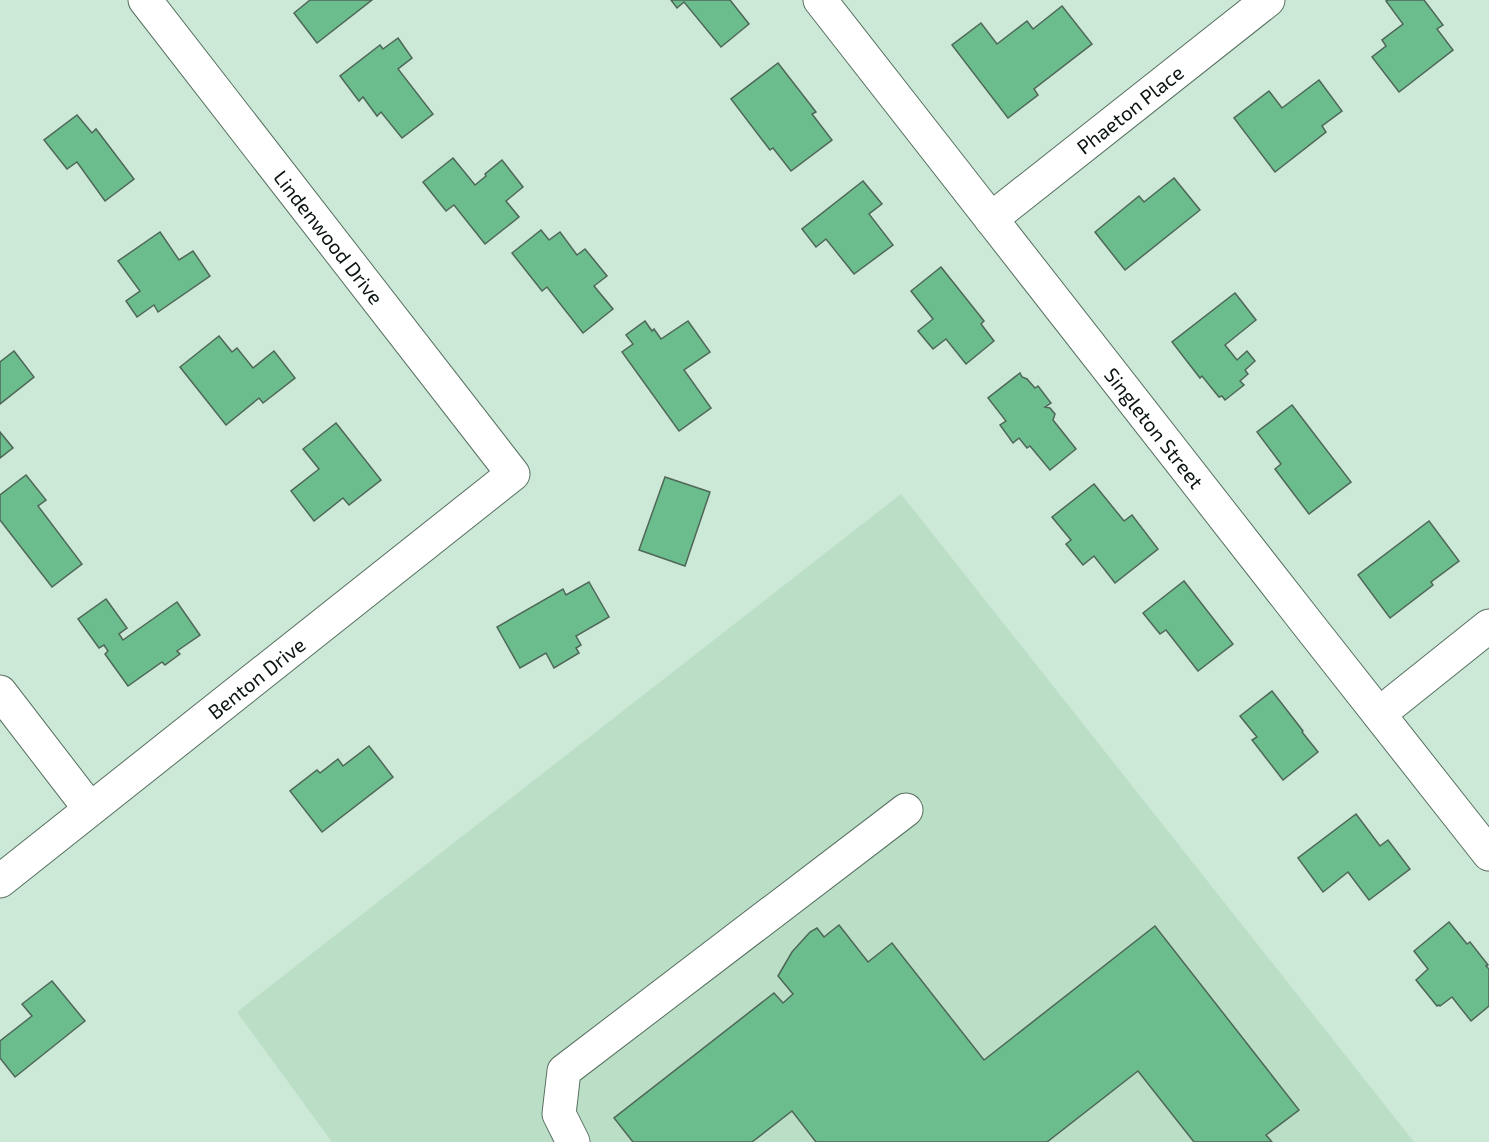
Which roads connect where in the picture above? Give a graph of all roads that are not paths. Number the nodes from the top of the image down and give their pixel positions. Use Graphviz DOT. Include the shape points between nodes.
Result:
graph roads {
  1 [pos="145,0"];
  2 [pos="820,0"];
  3 [pos="1268,0"];
  4 [pos="991,219"];
  5 [pos="513,474"];
  6 [pos="1489,626"];
  7 [pos="0,692"];
  8 [pos="1379,714"];
  9 [pos="90,809"];
  10 [pos="906,810"];
  11 [pos="1489,854"];
  12 [pos="0,881"];
  13 [pos="573,1142"];
  1 -- 5 [label="street, Lindenwood Drive"];
  2 -- 4 [label="street, Singleton Street"];
  3 -- 4 [label="street, Phaeton Place"];
  4 -- 8 [label="street, Singleton Street"];
  5 -- 9 [label="street, Benton Drive"];
  6 -- 8 [label="street"];
  7 -- 9 [label="street"];
  8 -- 11 [label="street, Singleton Street"];
  9 -- 12 [label="street, Benton Drive"];
  10 -- 13 [label="street" via="564,1071 559,1114"];
}
